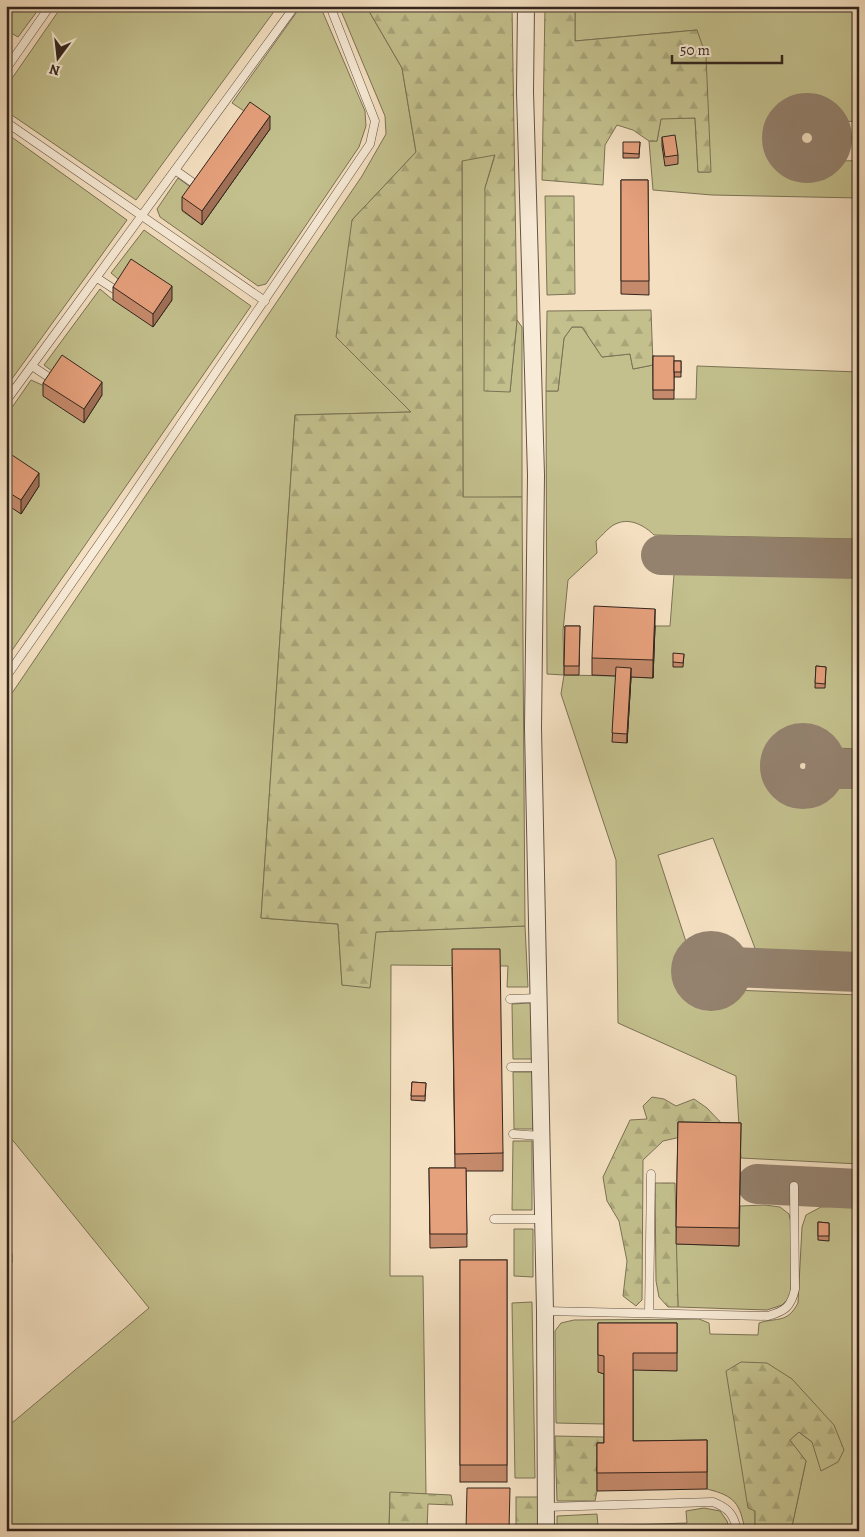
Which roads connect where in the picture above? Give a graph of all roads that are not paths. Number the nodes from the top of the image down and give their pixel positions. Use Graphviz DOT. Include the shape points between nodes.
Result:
graph roads {
  1 [pos="50,6"];
  2 [pos="295,6"];
  3 [pos="330,6"];
  4 [pos="526,6"];
  5 [pos="6,69"];
  6 [pos="6,122"];
  7 [pos="175,170"];
  8 [pos="192,182"];
  9 [pos="142,216"];
  10 [pos="97,278"];
  11 [pos="114,289"];
  12 [pos="265,301"];
  13 [pos="32,366"];
  14 [pos="50,378"];
  15 [pos="6,401"];
  16 [pos="6,677"];
  17 [pos="538,998"];
  18 [pos="510,999"];
  19 [pos="512,1067"];
  20 [pos="540,1067"];
  21 [pos="513,1134"];
  22 [pos="542,1136"];
  23 [pos="651,1174"];
  24 [pos="794,1186"];
  25 [pos="494,1219"];
  26 [pos="543,1219"];
  27 [pos="545,1310"];
  28 [pos="649,1313"];
  29 [pos="546,1507"];
  30 [pos="546,1531"];
  31 [pos="737,1531"];
  1 -- 5 [label="lane"];
  2 -- 7 [label="lane"];
  3 -- 12 [label="lane" via="375,121 370,144"];
  4 -- 17 [label="street" via="525,92 536,475 533,728"];
  6 -- 9 [label="lane"];
  7 -- 8 [label="lane"];
  7 -- 9 [label="lane"];
  9 -- 10 [label="lane"];
  9 -- 12 [label="lane"];
  10 -- 11 [label="lane"];
  10 -- 13 [label="lane"];
  12 -- 16 [label="lane"];
  13 -- 14 [label="lane"];
  13 -- 15 [label="lane"];
  17 -- 18 [label="lane"];
  17 -- 20 [label="street"];
  19 -- 20 [label="lane"];
  20 -- 22 [label="street"];
  21 -- 22 [label="lane"];
  22 -- 26 [label="street"];
  23 -- 28 [label="lane"];
  24 -- 28 [label="lane" via="795,1289 792,1302 785,1311 768,1316"];
  25 -- 26 [label="lane"];
  26 -- 27 [label="street"];
  27 -- 28 [label="lane"];
  27 -- 29 [label="street"];
  29 -- 30 [label="street"];
  29 -- 31 [label="lane" via="713,1502 728,1508 736,1521"];
}
